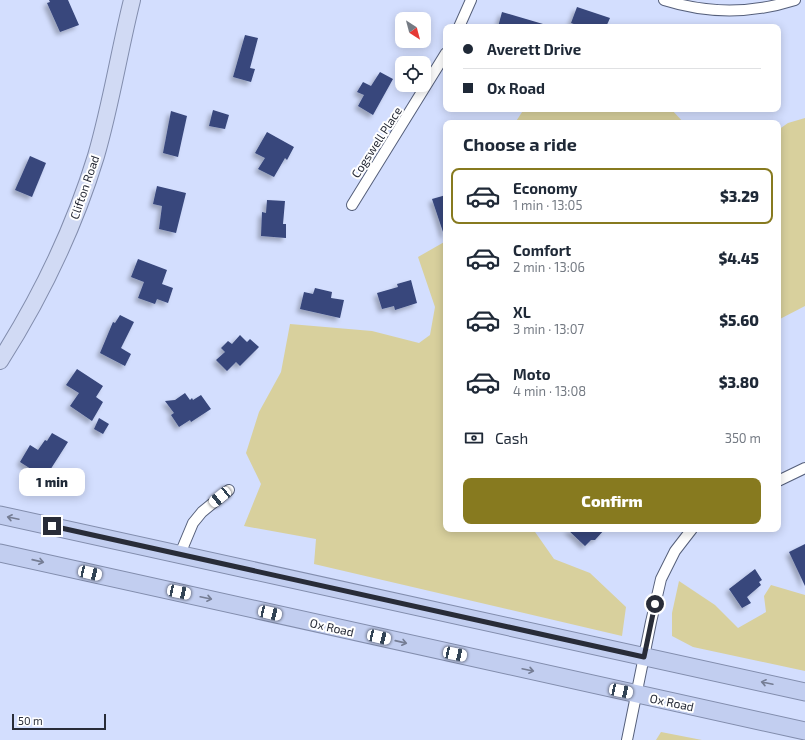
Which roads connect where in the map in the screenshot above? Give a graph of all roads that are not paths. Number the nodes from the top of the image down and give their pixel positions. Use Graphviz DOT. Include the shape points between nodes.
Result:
graph roads {
  1 [pos="132,0"];
  2 [pos="471,0"];
  3 [pos="664,0"];
  4 [pos="795,0"];
  5 [pos="460,24"];
  6 [pos="443,58"];
  7 [pos="352,205"];
  8 [pos="0,361"];
  9 [pos="805,468"];
  10 [pos="781,480"];
  11 [pos="229,490"];
  12 [pos="0,515"];
  13 [pos="690,532"];
  14 [pos="0,553"];
  15 [pos="180,554"];
  16 [pos="644,657"];
  17 [pos="805,692"];
  18 [pos="636,694"];
  19 [pos="805,731"];
  20 [pos="627,740"];
  1 -- 8 [label="main road, Clifton Road" via="103,130 83,197 49,272 14,340"];
  2 -- 5 [label="street"];
  3 -- 4 [label="street" via="704,10 730,12 766,8"];
  6 -- 7 [label="street, Cogswell Place"];
  9 -- 10 [label="street"];
  11 -- 15 [label="street" via="202,512 193,523"];
  15 -- 12 [label="highway, one-way"];
  13 -- 16 [label="street" via="675,551 661,579"];
  14 -- 18 [label="highway, Ox Road, one-way"];
  15 -- 16 [label="highway"];
  17 -- 16 [label="highway, one-way"];
  16 -- 18 [label="street"];
  18 -- 19 [label="highway, Ox Road"];
  18 -- 20 [label="street"];
}
